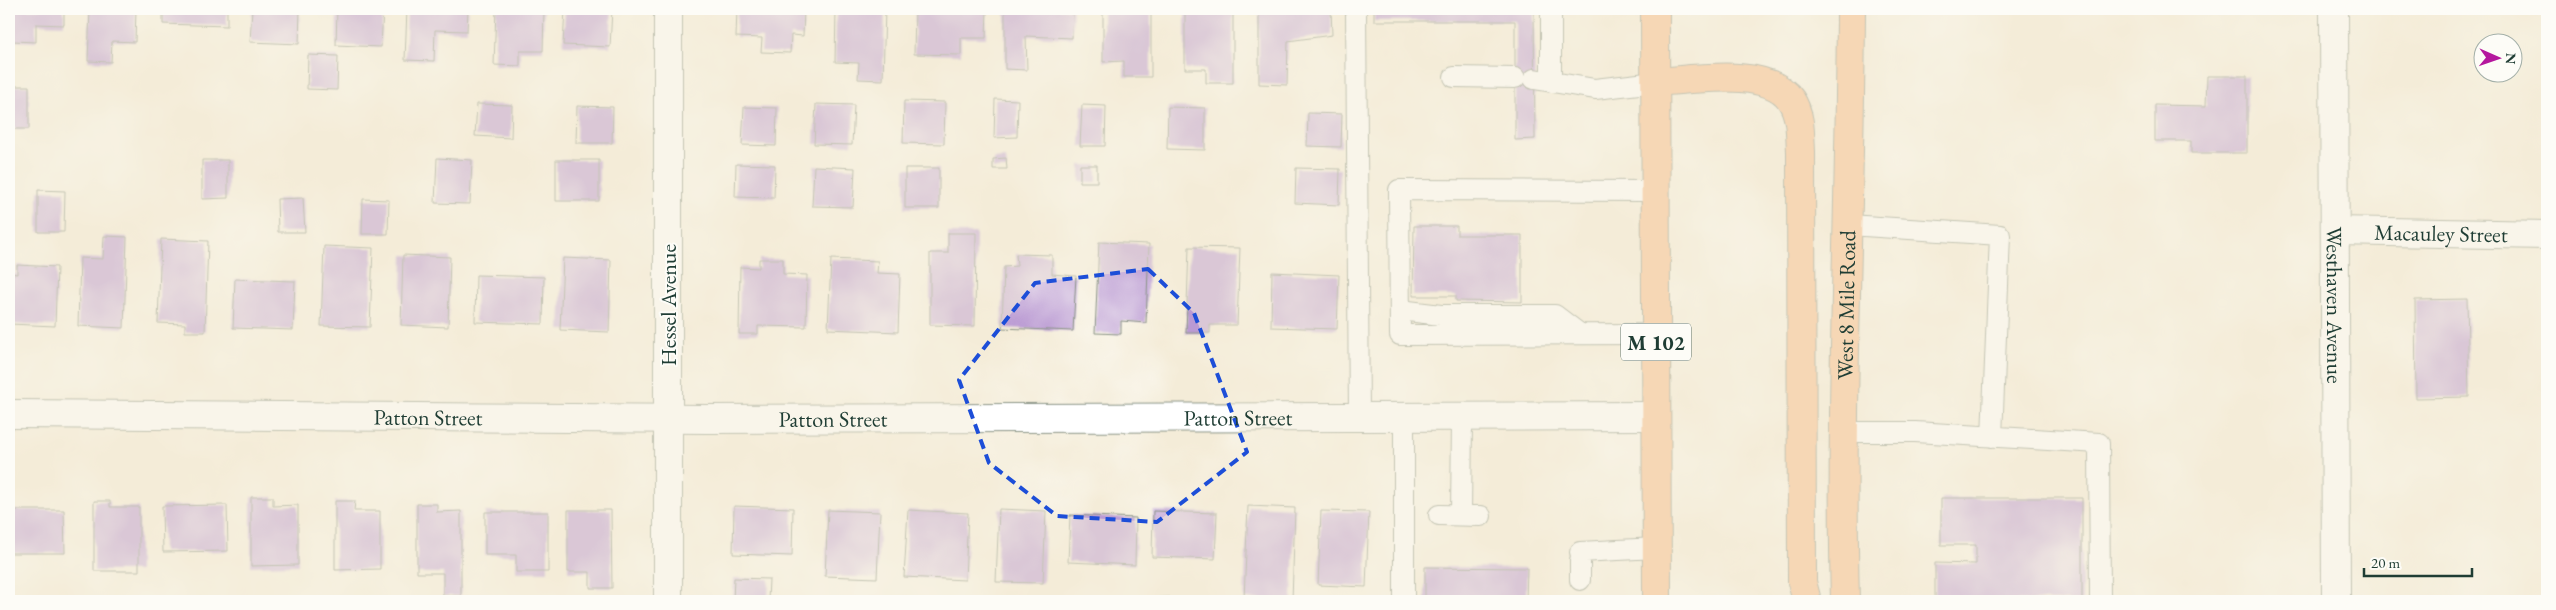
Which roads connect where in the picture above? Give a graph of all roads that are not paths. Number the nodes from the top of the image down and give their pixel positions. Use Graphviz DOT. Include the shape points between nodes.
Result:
graph roads {
  1 [pos="668,9"];
  2 [pos="1356,9"];
  3 [pos="1551,9"];
  4 [pos="1655,9"];
  5 [pos="1851,9"];
  6 [pos="2334,9"];
  7 [pos="1454,76"];
  8 [pos="1533,79"];
  9 [pos="1656,82"];
  10 [pos="1656,191"];
  11 [pos="1849,225"];
  12 [pos="2335,231"];
  13 [pos="2547,235"];
  14 [pos="1656,334"];
  15 [pos="9,414"];
  16 [pos="1656,416"];
  17 [pos="668,418"];
  18 [pos="1358,418"];
  19 [pos="1404,418"];
  20 [pos="1462,418"];
  21 [pos="1844,432"];
  22 [pos="1992,437"];
  23 [pos="1439,515"];
  24 [pos="1461,515"];
  25 [pos="1481,516"];
  26 [pos="1656,548"];
  27 [pos="1580,580"];
  28 [pos="668,601"];
  29 [pos="1404,601"];
  30 [pos="1657,601"];
  31 [pos="1807,601"];
  32 [pos="1845,601"];
  33 [pos="2100,601"];
  34 [pos="2336,601"];
  1 -- 17 [label="street, Hessel Avenue"];
  2 -- 18 [label="lane"];
  3 -- 8 [label="lane"];
  4 -- 9 [label="highway, M 102"];
  5 -- 11 [label="highway, West 8 Mile Road"];
  6 -- 12 [label="street, Westhaven Avenue"];
  7 -- 8 [label="lane"];
  8 -- 9 [label="lane" via="1595,89"];
  9 -- 10 [label="highway, M 102"];
  9 -- 31 [label="highway" via="1761,79 1782,89 1797,112 1801,162 1802,582"];
  10 -- 14 [label="highway, M 102"];
  10 -- 14 [label="lane" via="1399,190 1400,335"];
  11 -- 21 [label="highway, West 8 Mile Road"];
  11 -- 22 [label="lane" via="2000,235"];
  12 -- 13 [label="street, Macauley Street"];
  12 -- 34 [label="street, Westhaven Avenue"];
  14 -- 16 [label="highway, M 102"];
  15 -- 17 [label="street, Patton Street"];
  16 -- 20 [label="street, Patton Street"];
  16 -- 26 [label="highway, M 102"];
  17 -- 18 [label="street, Patton Street"];
  17 -- 28 [label="street, Hessel Avenue"];
  18 -- 19 [label="street, Patton Street"];
  19 -- 20 [label="street, Patton Street"];
  19 -- 29 [label="lane"];
  20 -- 24 [label="lane"];
  21 -- 22 [label="lane"];
  21 -- 32 [label="highway, West 8 Mile Road"];
  22 -- 33 [label="lane" via="2099,444"];
  23 -- 24 [label="lane"];
  24 -- 25 [label="lane"];
  26 -- 27 [label="lane" via="1580,556"];
  26 -- 30 [label="highway, M 102"];
}
